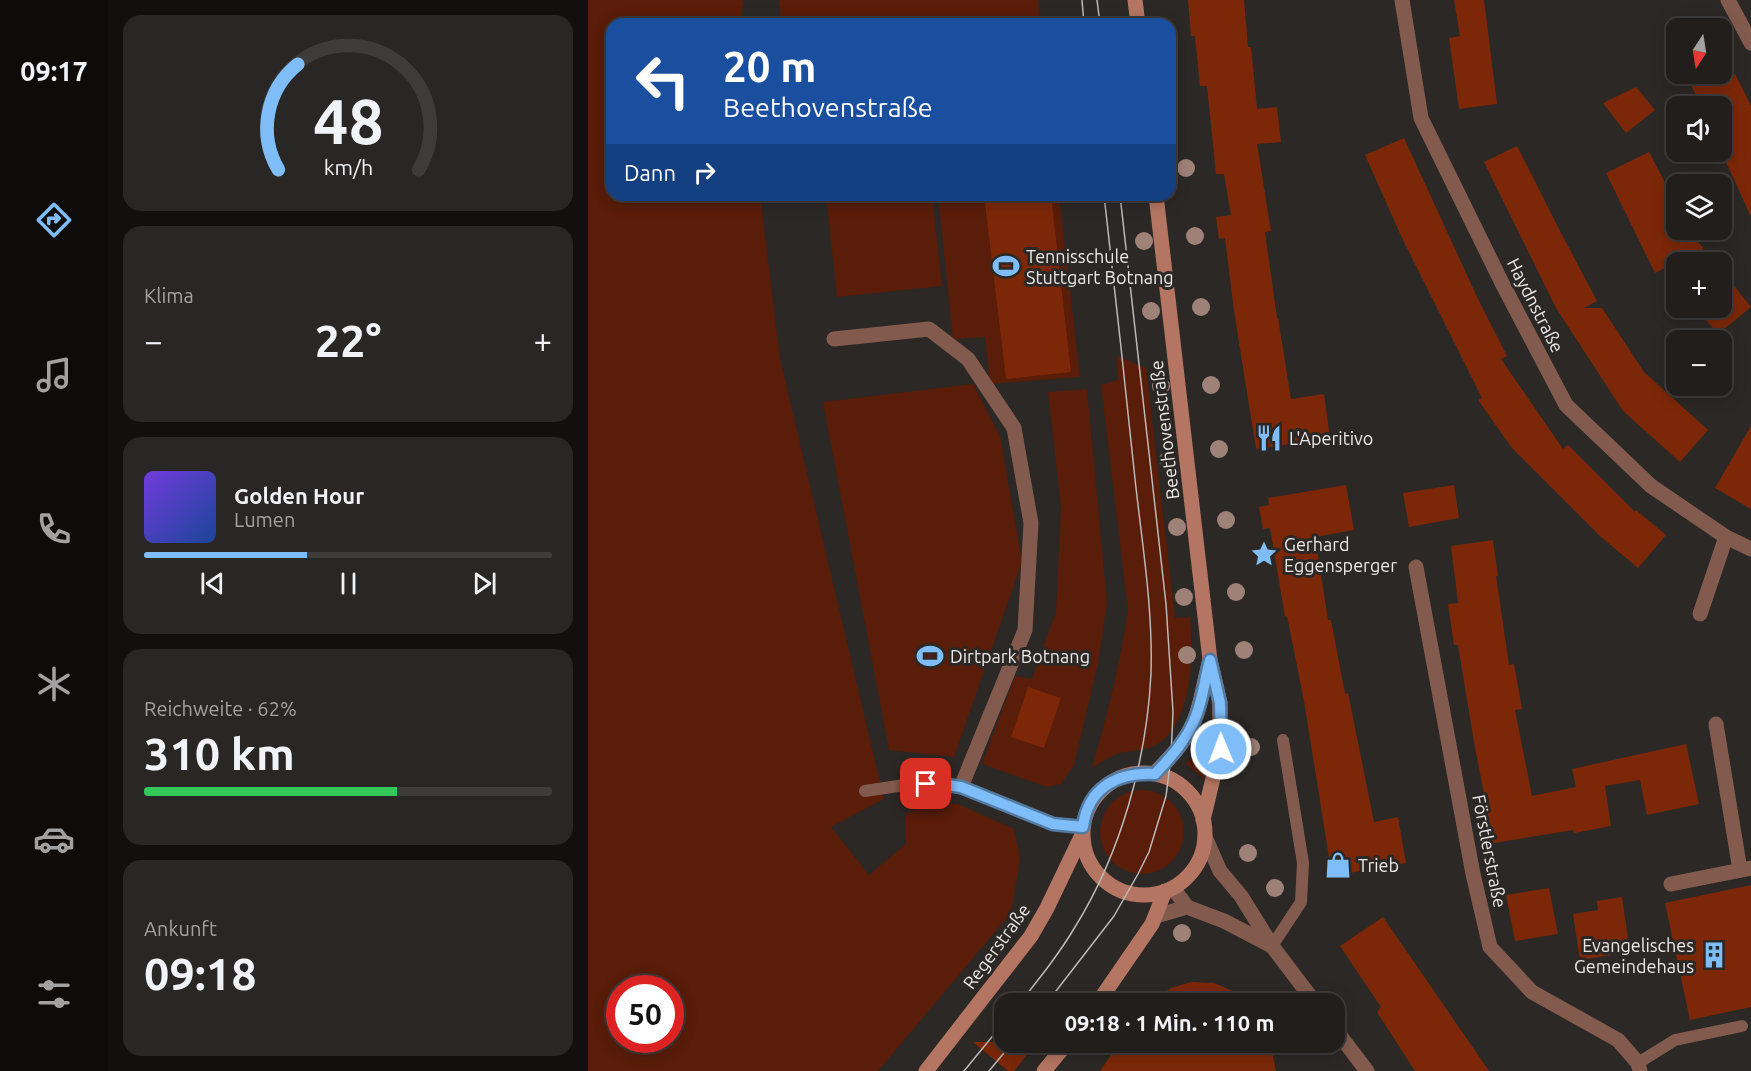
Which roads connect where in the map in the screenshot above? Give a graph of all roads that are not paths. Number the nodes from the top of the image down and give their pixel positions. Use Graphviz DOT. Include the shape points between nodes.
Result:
graph roads {
  1 [pos="1136,0"];
  2 [pos="1402,0"];
  3 [pos="1728,0"];
  4 [pos="1138,18"];
  5 [pos="1751,43"];
  6 [pos="1157,201"];
  7 [pos="834,339"];
  8 [pos="1726,537"];
  9 [pos="1751,549"];
  10 [pos="1416,567"];
  11 [pos="1700,614"];
  12 [pos="1210,660"];
  13 [pos="1716,724"];
  14 [pos="1282,740"];
  15 [pos="1155,774"];
  16 [pos="961,787"];
  17 [pos="865,791"];
  18 [pos="1203,820"];
  19 [pos="1083,831"];
  20 [pos="1205,837"];
  21 [pos="1746,869"];
  22 [pos="1671,884"];
  23 [pos="1169,890"];
  24 [pos="1187,907"];
  25 [pos="1156,916"];
  26 [pos="1272,946"];
  27 [pos="1104,993"];
  28 [pos="1308,993"];
  29 [pos="1742,1026"];
  30 [pos="1345,1043"];
  31 [pos="1059,1053"];
  32 [pos="1639,1067"];
  33 [pos="926,1071"];
  34 [pos="1044,1071"];
  35 [pos="1366,1071"];
  1 -- 4 [label="main road"];
  2 -- 8 [label="street, Haydnstraße" via="1421,118 1566,405 1651,486"];
  3 -- 5 [label="street"];
  6 -- 12 [label="main road, Beethovenstraße"];
  7 -- 16 [label="street" via="929,329 968,359 1014,428 1031,523 1025,630"];
  8 -- 9 [label="street, Haydnstraße"];
  8 -- 11 [label="street"];
  10 -- 32 [label="street, Förstlerstraße" via="1490,947 1532,992 1618,1040"];
  12 -- 15 [label="main road, Beethovenstraße" via="1197,715 1186,736"];
  12 -- 18 [label="main road, Beethovenstraße" via="1220,703 1221,749"];
  13 -- 21 [label="street"];
  14 -- 26 [label="lane" via="1303,863 1301,902"];
  15 -- 18 [label="main road, Beethovenstraße" via="1184,788 1196,802"];
  15 -- 19 [label="main road, Beethovenstraße" via="1120,777 1104,786 1084,816"];
  16 -- 17 [label="lane" via="911,783"];
  16 -- 19 [label="lane" via="1053,824"];
  18 -- 20 [label="main road, Beethovenstraße"];
  19 -- 23 [label="main road" via="1087,858 1101,878 1114,887 1149,895"];
  19 -- 33 [label="main road, Regerstraße" via="1031,936"];
  20 -- 23 [label="main road, Beethovenstraße" via="1200,859 1187,877"];
  20 -- 26 [label="street, Beethovenstraße" via="1220,871 1241,896"];
  21 -- 22 [label="street"];
  23 -- 24 [label="street"];
  23 -- 25 [label="main road"];
  24 -- 25 [label="street"];
  24 -- 26 [label="street, Beethovenstraße"];
  25 -- 27 [label="main road"];
  26 -- 28 [label="street, Beethovenstraße"];
  29 -- 32 [label="lane" via="1675,1040"];
  30 -- 35 [label="street"];
  31 -- 34 [label="main road"];
}
